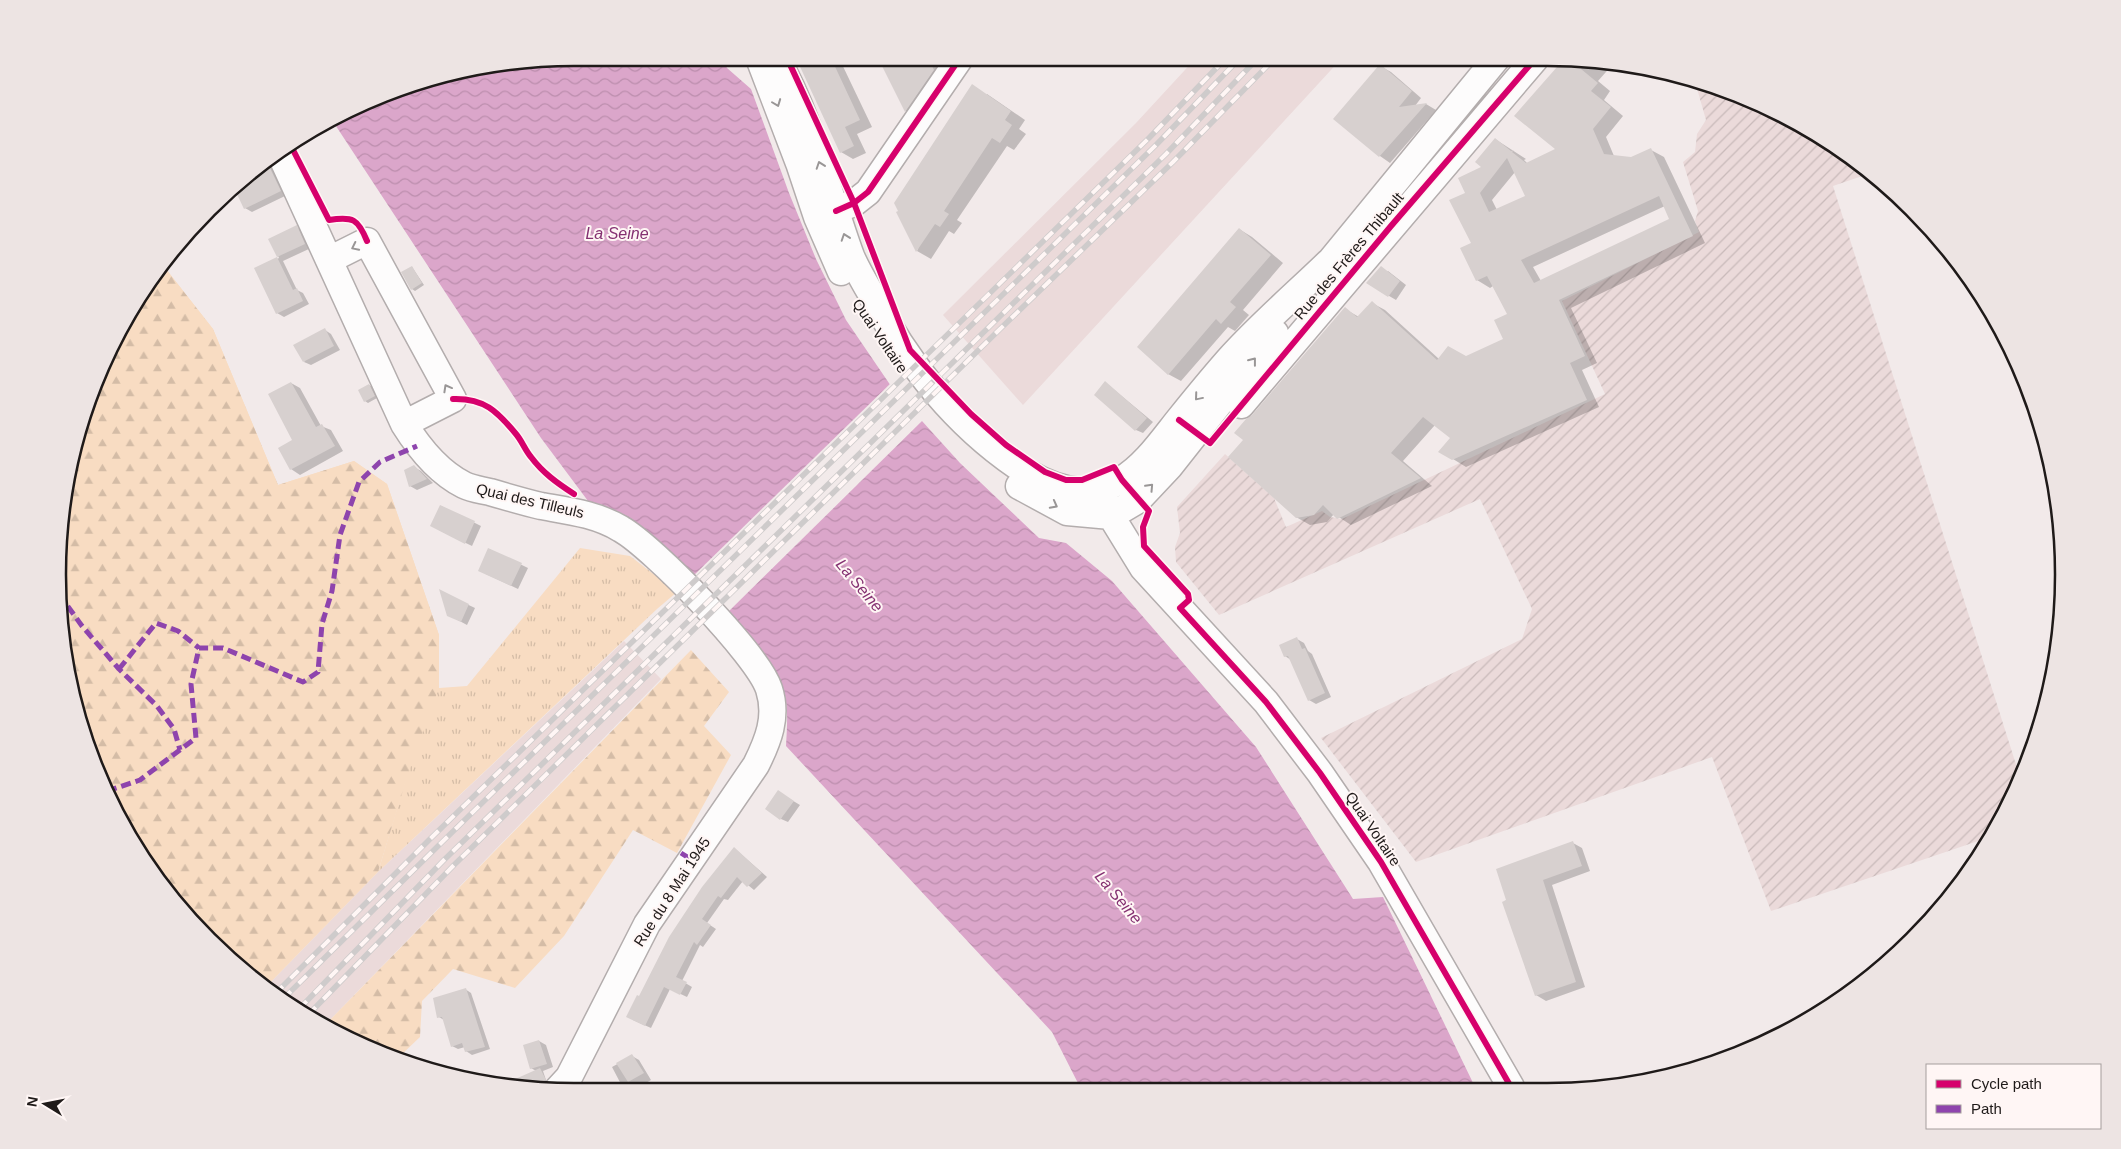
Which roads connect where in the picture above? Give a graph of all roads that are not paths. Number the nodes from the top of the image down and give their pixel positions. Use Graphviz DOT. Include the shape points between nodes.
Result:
graph roads {
  1 [pos="762,66"];
  2 [pos="780,66"];
  3 [pos="955,66"];
  4 [pos="1490,66"];
  5 [pos="1529,66"];
  6 [pos="282,159"];
  7 [pos="827,214"];
  8 [pos="1381,219"];
  9 [pos="329,260"];
  10 [pos="404,424"];
  11 [pos="1188,426"];
  12 [pos="1101,490"];
  13 [pos="1111,516"];
  14 [pos="756,766"];
  15 [pos="570,1083"];
  16 [pos="1509,1083"];
  1 -- 7 [label="street, Quai Voltaire, one-way" via="799,163"];
  7 -- 2 [label="street, Quai Voltaire, one-way" via="797,102"];
  3 -- 7 [label="street" via="868,192 854,203"];
  4 -- 8 [label="street, Rue des Frères Thibault"];
  5 -- 8 [label="street, Rue des Frères Thibault"];
  6 -- 9 [label="street, Quai des Tilleuls"];
  12 -- 7 [label="street, Quai Voltaire, one-way" via="1073,491 1037,480 994,450 943,401 892,334"];
  7 -- 13 [label="street, Quai Voltaire, one-way" via="848,287 866,320 936,412 1014,484 1067,512"];
  8 -- 11 [label="street, Rue des Frères Thibault" via="1329,262"];
  8 -- 11 [label="street, Rue des Frères Thibault" via="1210,443"];
  9 -- 10 [label="street, Quai des Tilleuls"];
  10 -- 9 [label="street, one-way" via="453,398 367,241"];
  10 -- 14 [label="street, Quai des Tilleuls" via="417,446 441,470 465,486 540,506 591,515 622,529 655,556 703,603 754,663 769,689 772,726"];
  11 -- 12 [label="street, Rue des Frères Thibault" via="1122,480"];
  13 -- 11 [label="street, Rue des Frères Thibault, one-way" via="1138,500 1170,466"];
  12 -- 13 [label="street, Quai Voltaire"];
  13 -- 16 [label="street, Quai Voltaire" via="1143,568 1266,702 1326,781 1382,862"];
  14 -- 15 [label="street, Rue du 8 Mai 1945" via="647,924"];
}
